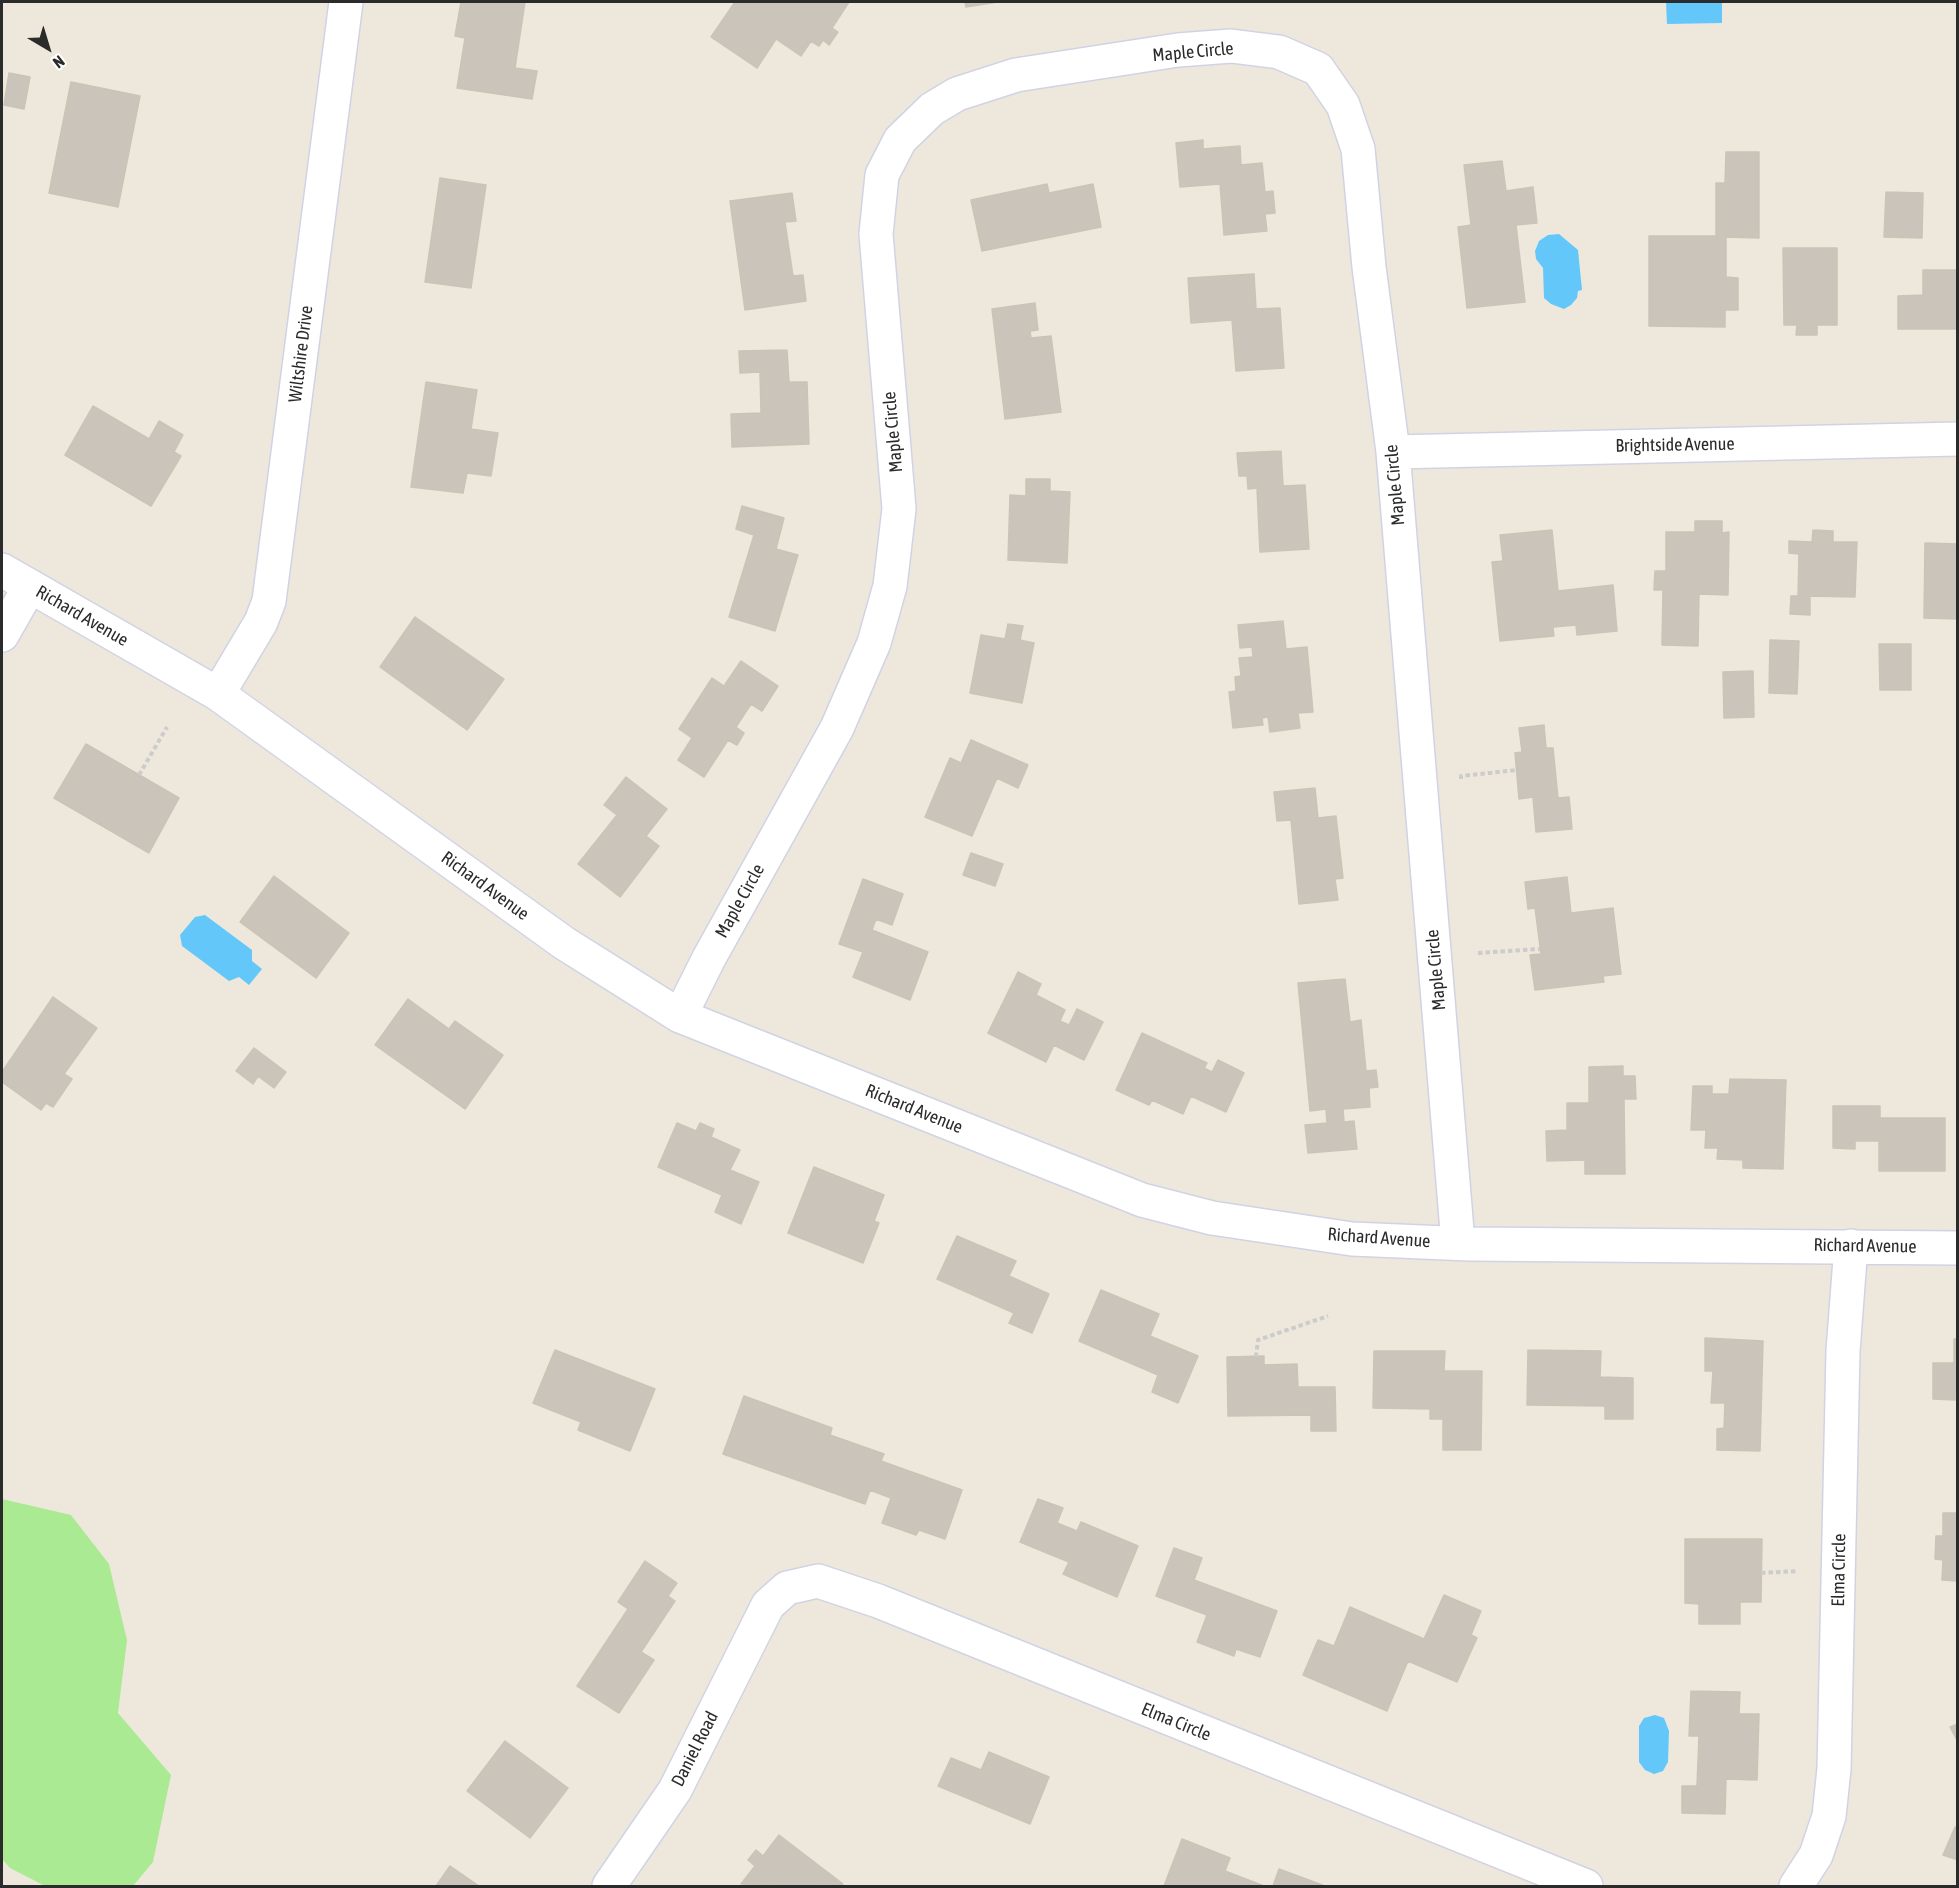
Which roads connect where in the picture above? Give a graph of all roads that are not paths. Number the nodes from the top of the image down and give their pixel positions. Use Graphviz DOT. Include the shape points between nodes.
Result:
graph roads {
  1 [pos="346,2"];
  2 [pos="1958,439"];
  3 [pos="1393,452"];
  4 [pos="2,570"];
  5 [pos="30,586"];
  6 [pos="2,635"];
  7 [pos="218,694"];
  8 [pos="680,1016"];
  9 [pos="1458,1243"];
  10 [pos="1851,1246"];
  11 [pos="1958,1248"];
  12 [pos="768,1605"];
  13 [pos="609,1887"];
  14 [pos="1586,1887"];
  15 [pos="1796,1887"];
  1 -- 7 [label="street, Wiltshire Drive" via="269,601 251,642"];
  2 -- 3 [label="street, Brightside Avenue"];
  3 -- 8 [label="street, Maple Circle" via="1358,149 1343,105 1318,69 1279,52 1231,46 1178,50 1016,75 957,94 932,109 900,140 882,175 876,234 899,509 890,586 874,643 837,728"];
  3 -- 9 [label="street, Maple Circle"];
  4 -- 5 [label="street, Richard Avenue"];
  5 -- 6 [label="street"];
  5 -- 7 [label="street, Richard Avenue"];
  7 -- 8 [label="street, Richard Avenue" via="564,943"];
  8 -- 9 [label="street, Richard Avenue" via="1142,1200 1212,1218 1352,1239"];
  9 -- 10 [label="street, Richard Avenue"];
  10 -- 11 [label="street, Richard Avenue"];
  10 -- 15 [label="street, Elma Circle" via="1843,1351 1834,1770 1828,1816 1816,1855"];
  12 -- 13 [label="street, Daniel Road" via="675,1790"];
  12 -- 14 [label="street, Elma Circle" via="787,1588 818,1581 878,1601"];
}
